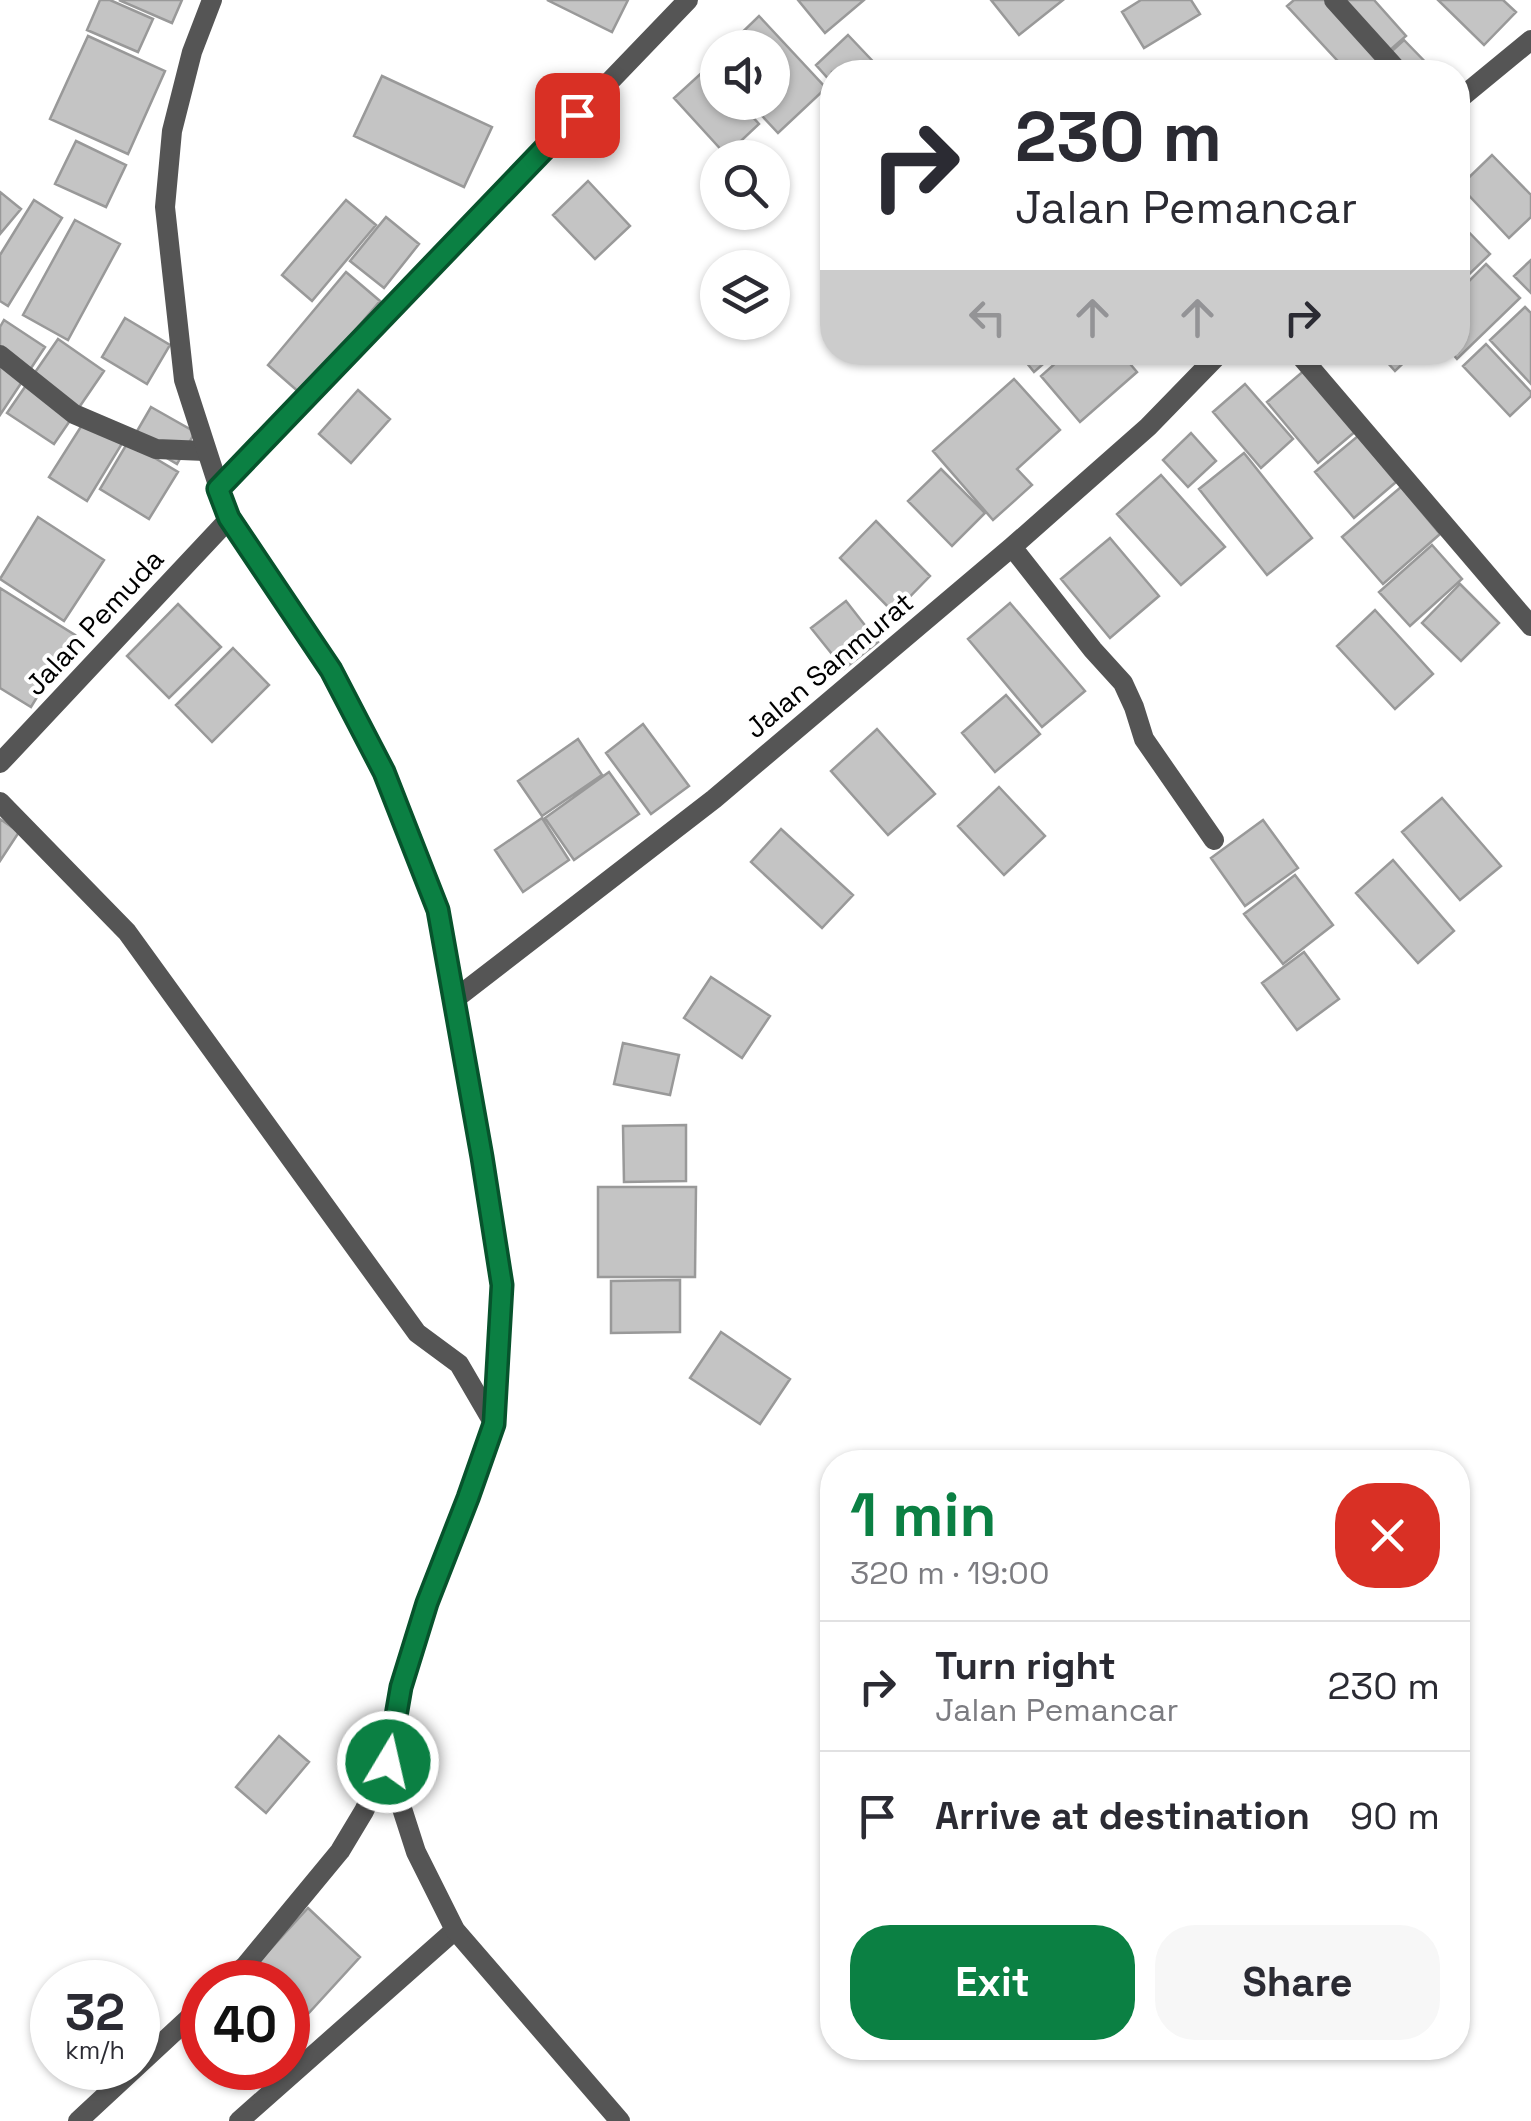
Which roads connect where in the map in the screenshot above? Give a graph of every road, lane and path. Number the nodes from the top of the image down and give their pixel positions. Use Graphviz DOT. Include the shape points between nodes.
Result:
graph roads {
  1 [pos="212,0"];
  2 [pos="688,0"];
  3 [pos="1334,0"];
  4 [pos="1531,40"];
  5 [pos="1388,60"];
  6 [pos="1470,90"];
  7 [pos="0,355"];
  8 [pos="1208,365"];
  9 [pos="1308,365"];
  10 [pos="206,451"];
  11 [pos="218,489"];
  12 [pos="229,518"];
  13 [pos="1012,547"];
  14 [pos="1527,612"];
  15 [pos="0,762"];
  16 [pos="0,802"];
  17 [pos="1214,840"];
  18 [pos="455,999"];
  19 [pos="494,1424"];
  20 [pos="388,1762"];
  21 [pos="454,1930"];
  22 [pos="250,1960"];
  23 [pos="180,2026"];
  24 [pos="78,2121"];
  25 [pos="239,2121"];
  26 [pos="620,2121"];
  1 -- 10 [label="street" via="172,131 166,207 184,380"];
  2 -- 11 [label="street"];
  3 -- 5 [label="street"];
  4 -- 6 [label="street"];
  7 -- 10 [label="street" via="74,414 156,449"];
  8 -- 13 [label="street, Jalan Sanmurat"];
  9 -- 14 [label="street"];
  10 -- 11 [label="street"];
  11 -- 12 [label="street"];
  12 -- 15 [label="street, Jalan Pemuda"];
  12 -- 18 [label="street" via="331,670 384,772 438,910"];
  13 -- 17 [label="street" via="1122,683 1144,739"];
  13 -- 18 [label="street, Jalan Sanmurat" via="714,799"];
  16 -- 19 [label="street" via="127,932 417,1333 458,1364"];
  18 -- 19 [label="street" via="502,1285"];
  19 -- 20 [label="street" via="427,1603 401,1687"];
  20 -- 21 [label="street" via="416,1852"];
  20 -- 22 [label="street" via="340,1851"];
  21 -- 25 [label="street"];
  21 -- 26 [label="street"];
  23 -- 24 [label="street"];
}
